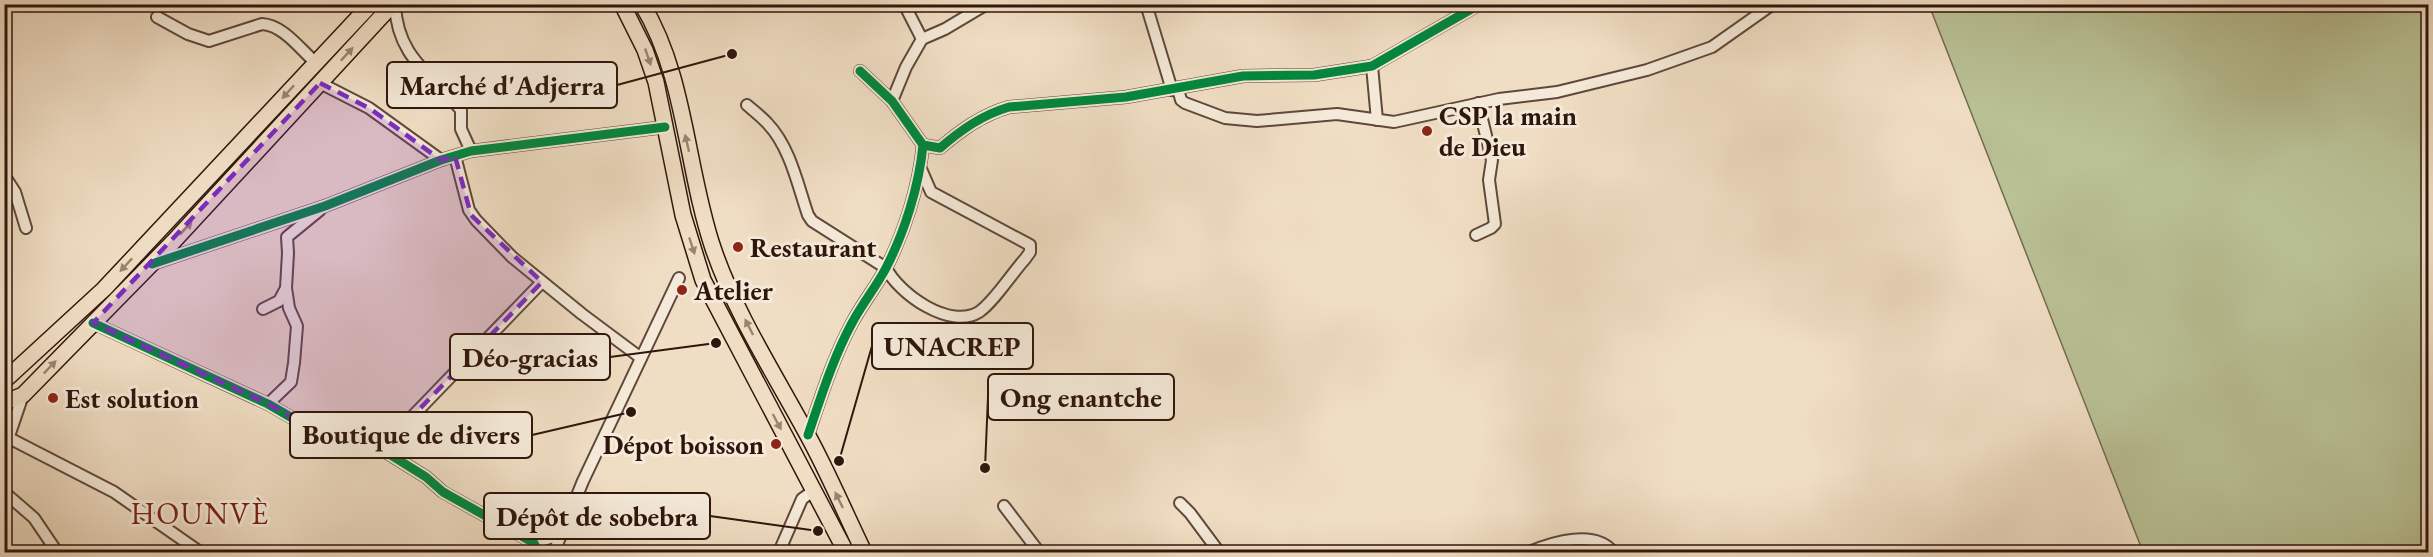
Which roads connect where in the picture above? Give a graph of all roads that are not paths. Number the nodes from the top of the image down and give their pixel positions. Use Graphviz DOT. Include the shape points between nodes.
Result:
graph roads {
  1 [pos="371,4"];
  2 [pos="394,4"];
  3 [pos="622,4"];
  4 [pos="642,4"];
  5 [pos="904,4"];
  6 [pos="987,4"];
  7 [pos="1146,4"];
  8 [pos="1480,4"];
  9 [pos="1773,4"];
  10 [pos="157,17"];
  11 [pos="922,39"];
  12 [pos="315,62"];
  13 [pos="1372,66"];
  14 [pos="860,70"];
  15 [pos="320,82"];
  16 [pos="1175,90"];
  17 [pos="892,101"];
  18 [pos="1478,103"];
  19 [pos="747,105"];
  20 [pos="1377,120"];
  21 [pos="665,127"];
  22 [pos="923,145"];
  23 [pos="471,152"];
  24 [pos="455,156"];
  25 [pos="441,160"];
  26 [pos="921,169"];
  27 [pos="4,175"];
  28 [pos="325,206"];
  29 [pos="26,228"];
  30 [pos="1476,235"];
  31 [pos="152,264"];
  32 [pos="886,268"];
  33 [pos="679,278"];
  34 [pos="542,282"];
  35 [pos="286,288"];
  36 [pos="263,309"];
  37 [pos="93,323"];
  38 [pos="641,358"];
  39 [pos="4,381"];
  40 [pos="23,395"];
  41 [pos="4,403"];
  42 [pos="268,404"];
  43 [pos="808,435"];
  44 [pos="9,438"];
  45 [pos="381,449"];
  46 [pos="4,451"];
  47 [pos="813,491"];
  48 [pos="4,492"];
  49 [pos="1180,503"];
  50 [pos="1004,506"];
  51 [pos="563,534"];
  52 [pos="536,548"];
  53 [pos="57,552"];
  54 [pos="200,552"];
  55 [pos="554,552"];
  56 [pos="779,552"];
  57 [pos="846,552"];
  58 [pos="864,552"];
  59 [pos="1039,552"];
  60 [pos="1219,552"];
  61 [pos="1530,552"];
  62 [pos="1613,552"];
  1 -- 12 [label="main road"];
  15 -- 2 [label="main road, one-way"];
  2 -- 23 [label="street" via="396,25 407,50 461,110 461,129"];
  3 -- 21 [label="main road, one-way" via="645,50"];
  43 -- 4 [label="main road, one-way" via="776,381 713,249 669,59"];
  5 -- 11 [label="street"];
  6 -- 11 [label="street"];
  7 -- 16 [label="street"];
  8 -- 13 [label="street"];
  9 -- 18 [label="street" via="1712,47 1682,59 1557,92"];
  10 -- 12 [label="street" via="209,41 270,24"];
  11 -- 17 [label="street"];
  12 -- 39 [label="main road, one-way" via="104,289"];
  13 -- 16 [label="street" via="1314,75 1244,76"];
  13 -- 20 [label="street"];
  14 -- 17 [label="street"];
  15 -- 25 [label="street" via="369,108"];
  31 -- 15 [label="main road, one-way"];
  16 -- 20 [label="street" via="1185,103 1225,118 1257,121 1337,114"];
  16 -- 22 [label="street" via="1009,107 973,122 940,148"];
  17 -- 22 [label="street"];
  18 -- 20 [label="street" via="1394,122"];
  18 -- 30 [label="street" via="1492,160 1489,180 1495,224"];
  19 -- 32 [label="street" via="769,124 795,172 812,221"];
  21 -- 23 [label="street"];
  21 -- 47 [label="main road, one-way" via="685,224 703,280"];
  22 -- 26 [label="street"];
  23 -- 24 [label="street"];
  24 -- 25 [label="street"];
  24 -- 34 [label="street" via="471,215"];
  25 -- 28 [label="street"];
  26 -- 32 [label="street"];
  26 -- 32 [label="street" via="931,192 1026,242 1030,252 988,305 972,316 948,314 921,304 892,280"];
  27 -- 29 [label="street" via="15,192"];
  28 -- 31 [label="street"];
  28 -- 35 [label="street" via="287,237"];
  31 -- 37 [label="main road"];
  32 -- 43 [label="street" via="846,333"];
  33 -- 38 [label="street"];
  34 -- 38 [label="street"];
  34 -- 45 [label="street"];
  35 -- 36 [label="street" via="279,301"];
  35 -- 42 [label="street" via="297,326 294,363 291,382"];
  40 -- 37 [label="main road, one-way"];
  37 -- 42 [label="street"];
  38 -- 51 [label="street" via="575,499"];
  40 -- 41 [label="main road"];
  40 -- 44 [label="street"];
  42 -- 45 [label="street" via="343,445"];
  58 -- 43 [label="main road, one-way"];
  44 -- 46 [label="street"];
  44 -- 54 [label="street" via="114,492"];
  45 -- 52 [label="street"];
  47 -- 56 [label="street" via="801,499"];
  47 -- 57 [label="main road"];
  48 -- 53 [label="street" via="34,518"];
  49 -- 60 [label="street"];
  50 -- 59 [label="street"];
  51 -- 52 [label="street"];
  51 -- 55 [label="street"];
  61 -- 62 [label="street" via="1591,539"];
}
